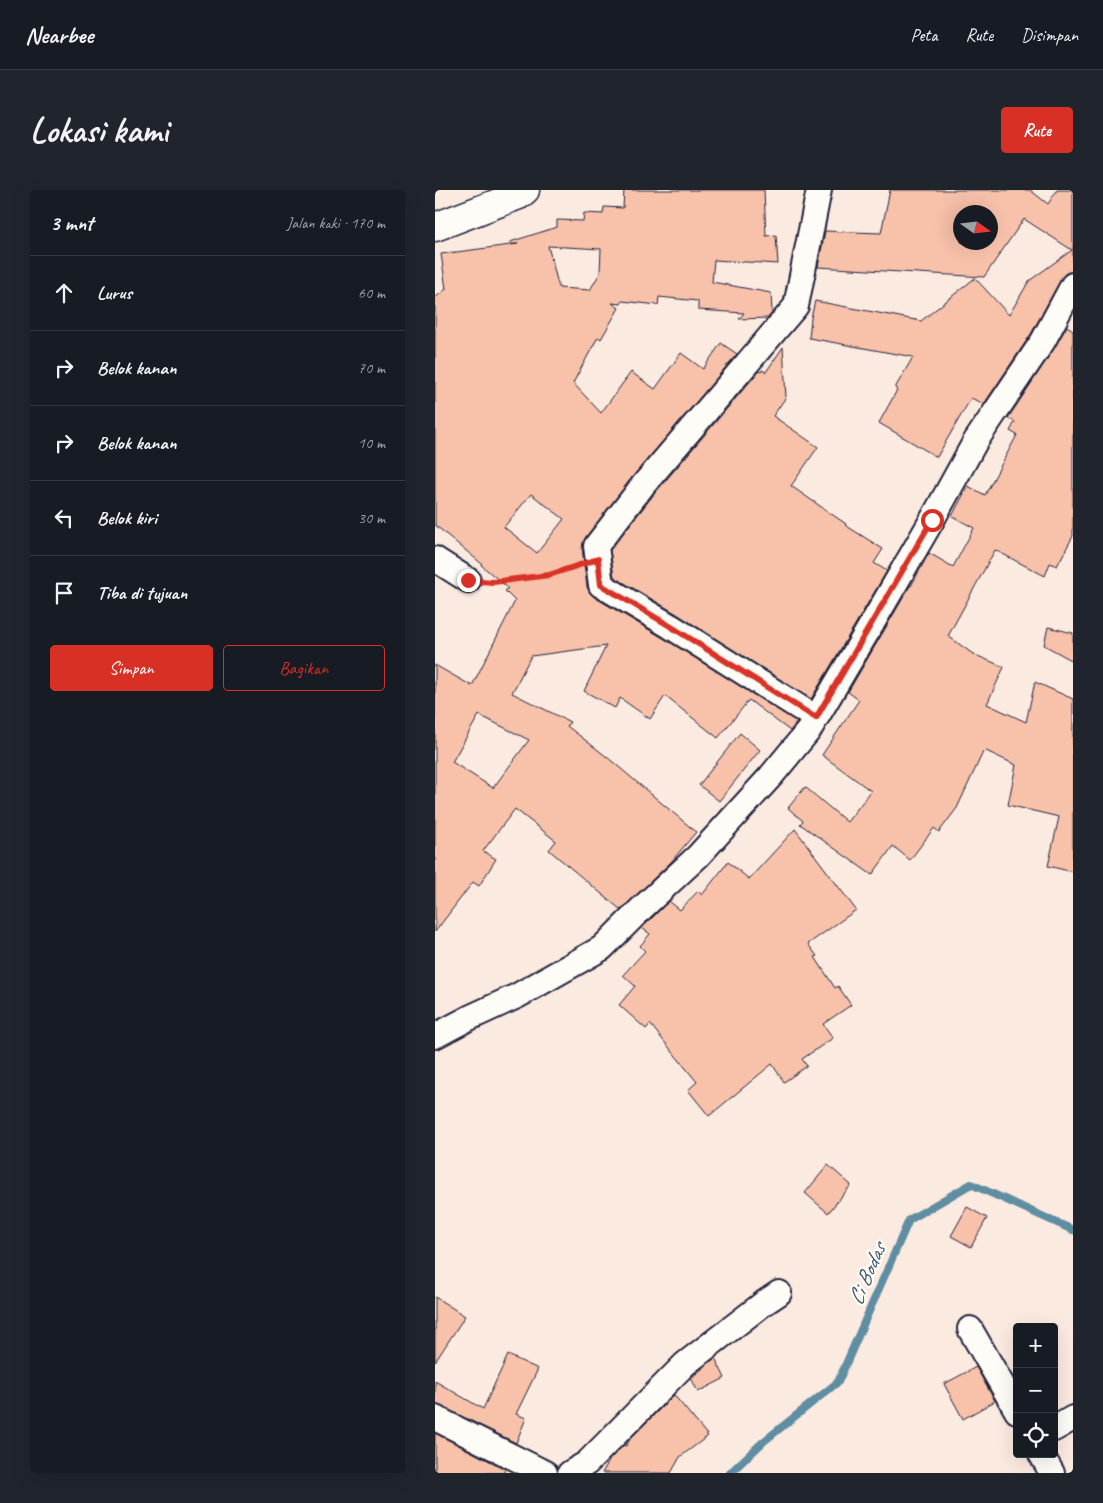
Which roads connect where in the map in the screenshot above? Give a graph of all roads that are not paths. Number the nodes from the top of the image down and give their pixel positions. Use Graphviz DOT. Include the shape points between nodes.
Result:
graph roads {
  1 [pos="525,190"];
  2 [pos="819,190"];
  3 [pos="435,228"];
  4 [pos="1073,285"];
  5 [pos="435,559"];
  6 [pos="468,580"];
  7 [pos="816,718"];
  8 [pos="435,1036"];
  9 [pos="779,1293"];
  10 [pos="970,1329"];
  11 [pos="1013,1404"];
  12 [pos="435,1418"];
  13 [pos="1073,1418"];
  14 [pos="1058,1427"];
  15 [pos="1043,1458"];
  16 [pos="545,1473"];
  17 [pos="570,1473"];
  18 [pos="1052,1473"];
  1 -- 3 [label="street"];
  2 -- 7 [label="street" via="796,306 644,484 596,546 601,585"];
  4 -- 7 [label="street" via="1043,341 975,442"];
  5 -- 6 [label="street"];
  7 -- 8 [label="street" via="771,776 698,856 602,948 517,996"];
  9 -- 17 [label="street" via="685,1364 587,1463"];
  10 -- 11 [label="street"];
  12 -- 16 [label="street"];
  13 -- 14 [label="street"];
  15 -- 18 [label="street"];
}
